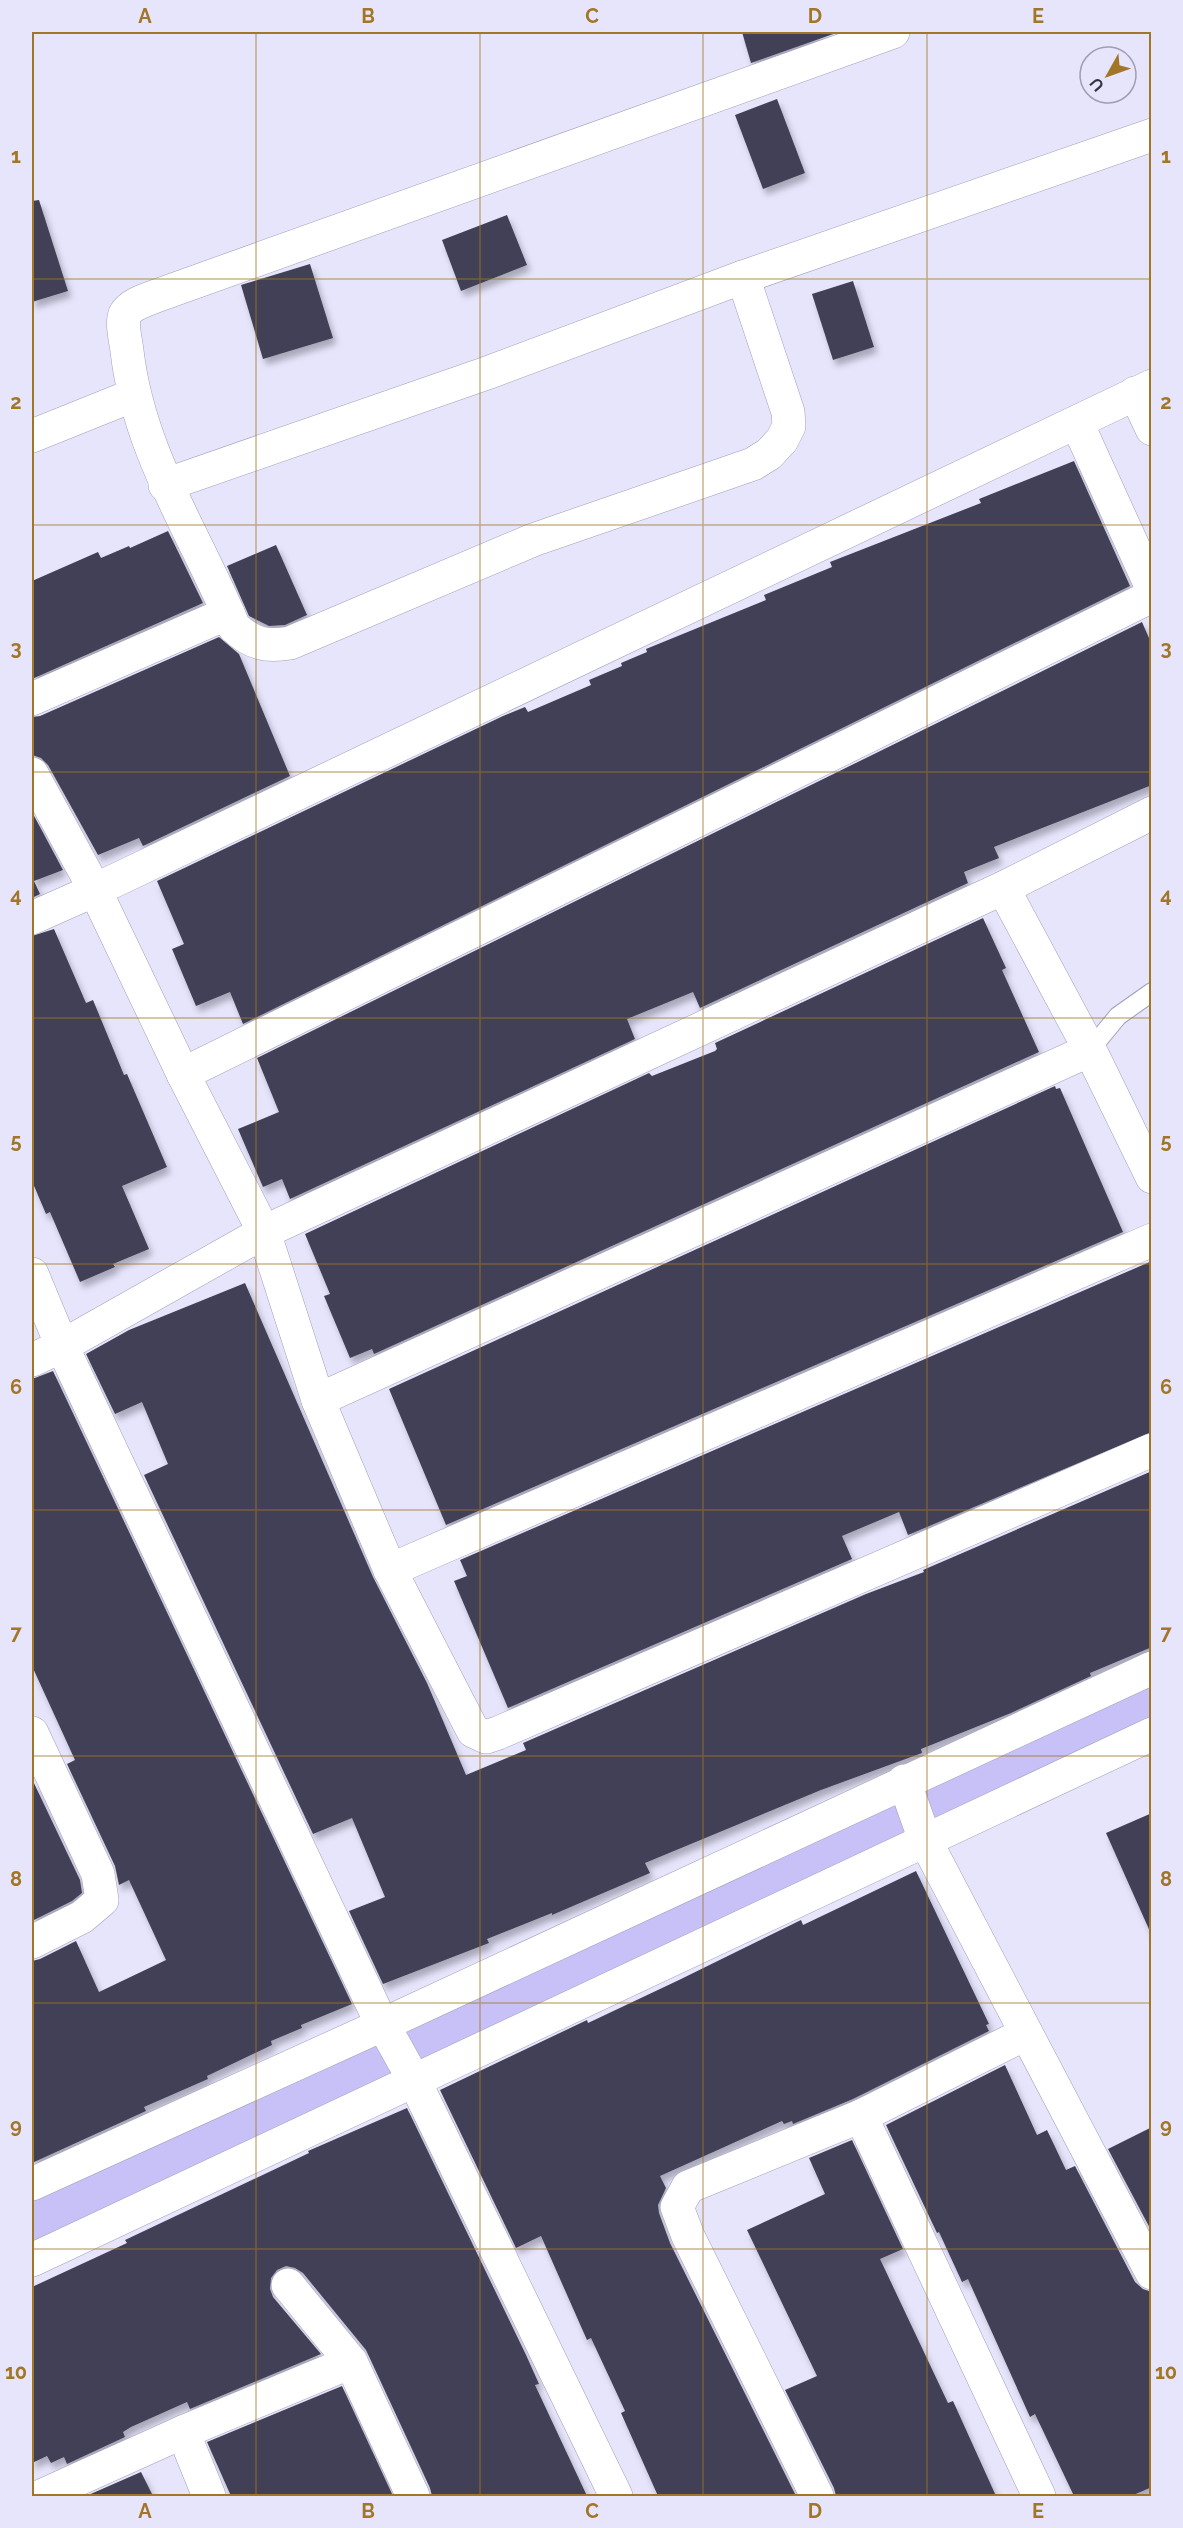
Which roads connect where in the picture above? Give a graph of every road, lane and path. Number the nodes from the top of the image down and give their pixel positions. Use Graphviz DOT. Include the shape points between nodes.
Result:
graph roads {
  1 [pos="893,32"];
  2 [pos="1152,135"];
  3 [pos="743,277"];
  4 [pos="1143,389"];
  5 [pos="134,395"];
  6 [pos="1077,423"];
  7 [pos="1152,429"];
  8 [pos="32,436"];
  9 [pos="165,485"];
  10 [pos="1152,588"];
  11 [pos="1152,596"];
  12 [pos="228,613"];
  13 [pos="32,699"];
  14 [pos="32,774"];
  15 [pos="1152,813"];
  16 [pos="1003,888"];
  17 [pos="95,890"];
  18 [pos="32,918"];
  19 [pos="1152,992"];
  20 [pos="1090,1050"];
  21 [pos="183,1074"];
  22 [pos="1152,1177"];
  23 [pos="264,1232"];
  24 [pos="1152,1240"];
  25 [pos="32,1274"];
  26 [pos="62,1346"];
  27 [pos="32,1360"];
  28 [pos="318,1400"];
  29 [pos="1152,1450"];
  30 [pos="390,1570"];
  31 [pos="1152,1668"];
  32 [pos="32,1733"];
  33 [pos="1152,1734"];
  34 [pos="904,1781"];
  35 [pos="926,1840"];
  36 [pos="32,1942"];
  37 [pos="382,2025"];
  38 [pos="1025,2034"];
  39 [pos="414,2080"];
  40 [pos="861,2116"];
  41 [pos="32,2184"];
  42 [pos="32,2260"];
  43 [pos="1152,2273"];
  44 [pos="288,2285"];
  45 [pos="351,2362"];
  46 [pos="183,2432"];
  47 [pos="41,2496"];
  48 [pos="209,2496"];
  49 [pos="413,2496"];
  50 [pos="616,2496"];
  51 [pos="817,2496"];
  52 [pos="1039,2496"];
  1 -- 5 [label="street" via="131,307 124,318"];
  2 -- 3 [label="street"];
  3 -- 9 [label="street" via="487,373"];
  3 -- 12 [label="street" via="788,412 789,426 769,454 736,471 533,540 290,642 257,644 234,627"];
  4 -- 6 [label="street"];
  4 -- 7 [label="street"];
  5 -- 8 [label="street"];
  5 -- 9 [label="street"];
  6 -- 10 [label="street"];
  6 -- 17 [label="street"];
  9 -- 12 [label="street"];
  11 -- 21 [label="street"];
  12 -- 13 [label="street"];
  14 -- 17 [label="street"];
  15 -- 16 [label="street"];
  16 -- 20 [label="street"];
  16 -- 23 [label="street"];
  17 -- 18 [label="street"];
  17 -- 21 [label="street"];
  19 -- 20 [label="lane" via="1118,1016"];
  20 -- 22 [label="street"];
  20 -- 28 [label="street"];
  21 -- 23 [label="street"];
  23 -- 26 [label="street"];
  23 -- 28 [label="street"];
  24 -- 30 [label="street"];
  25 -- 26 [label="street"];
  26 -- 27 [label="street"];
  26 -- 37 [label="street"];
  28 -- 30 [label="street"];
  29 -- 30 [label="street" via="486,1737 473,1731"];
  31 -- 34 [label="street"];
  32 -- 36 [label="street" via="98,1874 102,1900 82,1917"];
  33 -- 35 [label="street"];
  34 -- 35 [label="street"];
  34 -- 37 [label="street"];
  35 -- 38 [label="street"];
  35 -- 39 [label="street"];
  37 -- 39 [label="street"];
  37 -- 41 [label="street"];
  38 -- 40 [label="street"];
  38 -- 43 [label="street"];
  39 -- 42 [label="street"];
  39 -- 50 [label="street"];
  40 -- 51 [label="street" via="688,2187 677,2208"];
  40 -- 52 [label="street"];
  44 -- 45 [label="street"];
  45 -- 46 [label="street"];
  45 -- 49 [label="street"];
  46 -- 47 [label="street"];
  46 -- 48 [label="street"];
}
